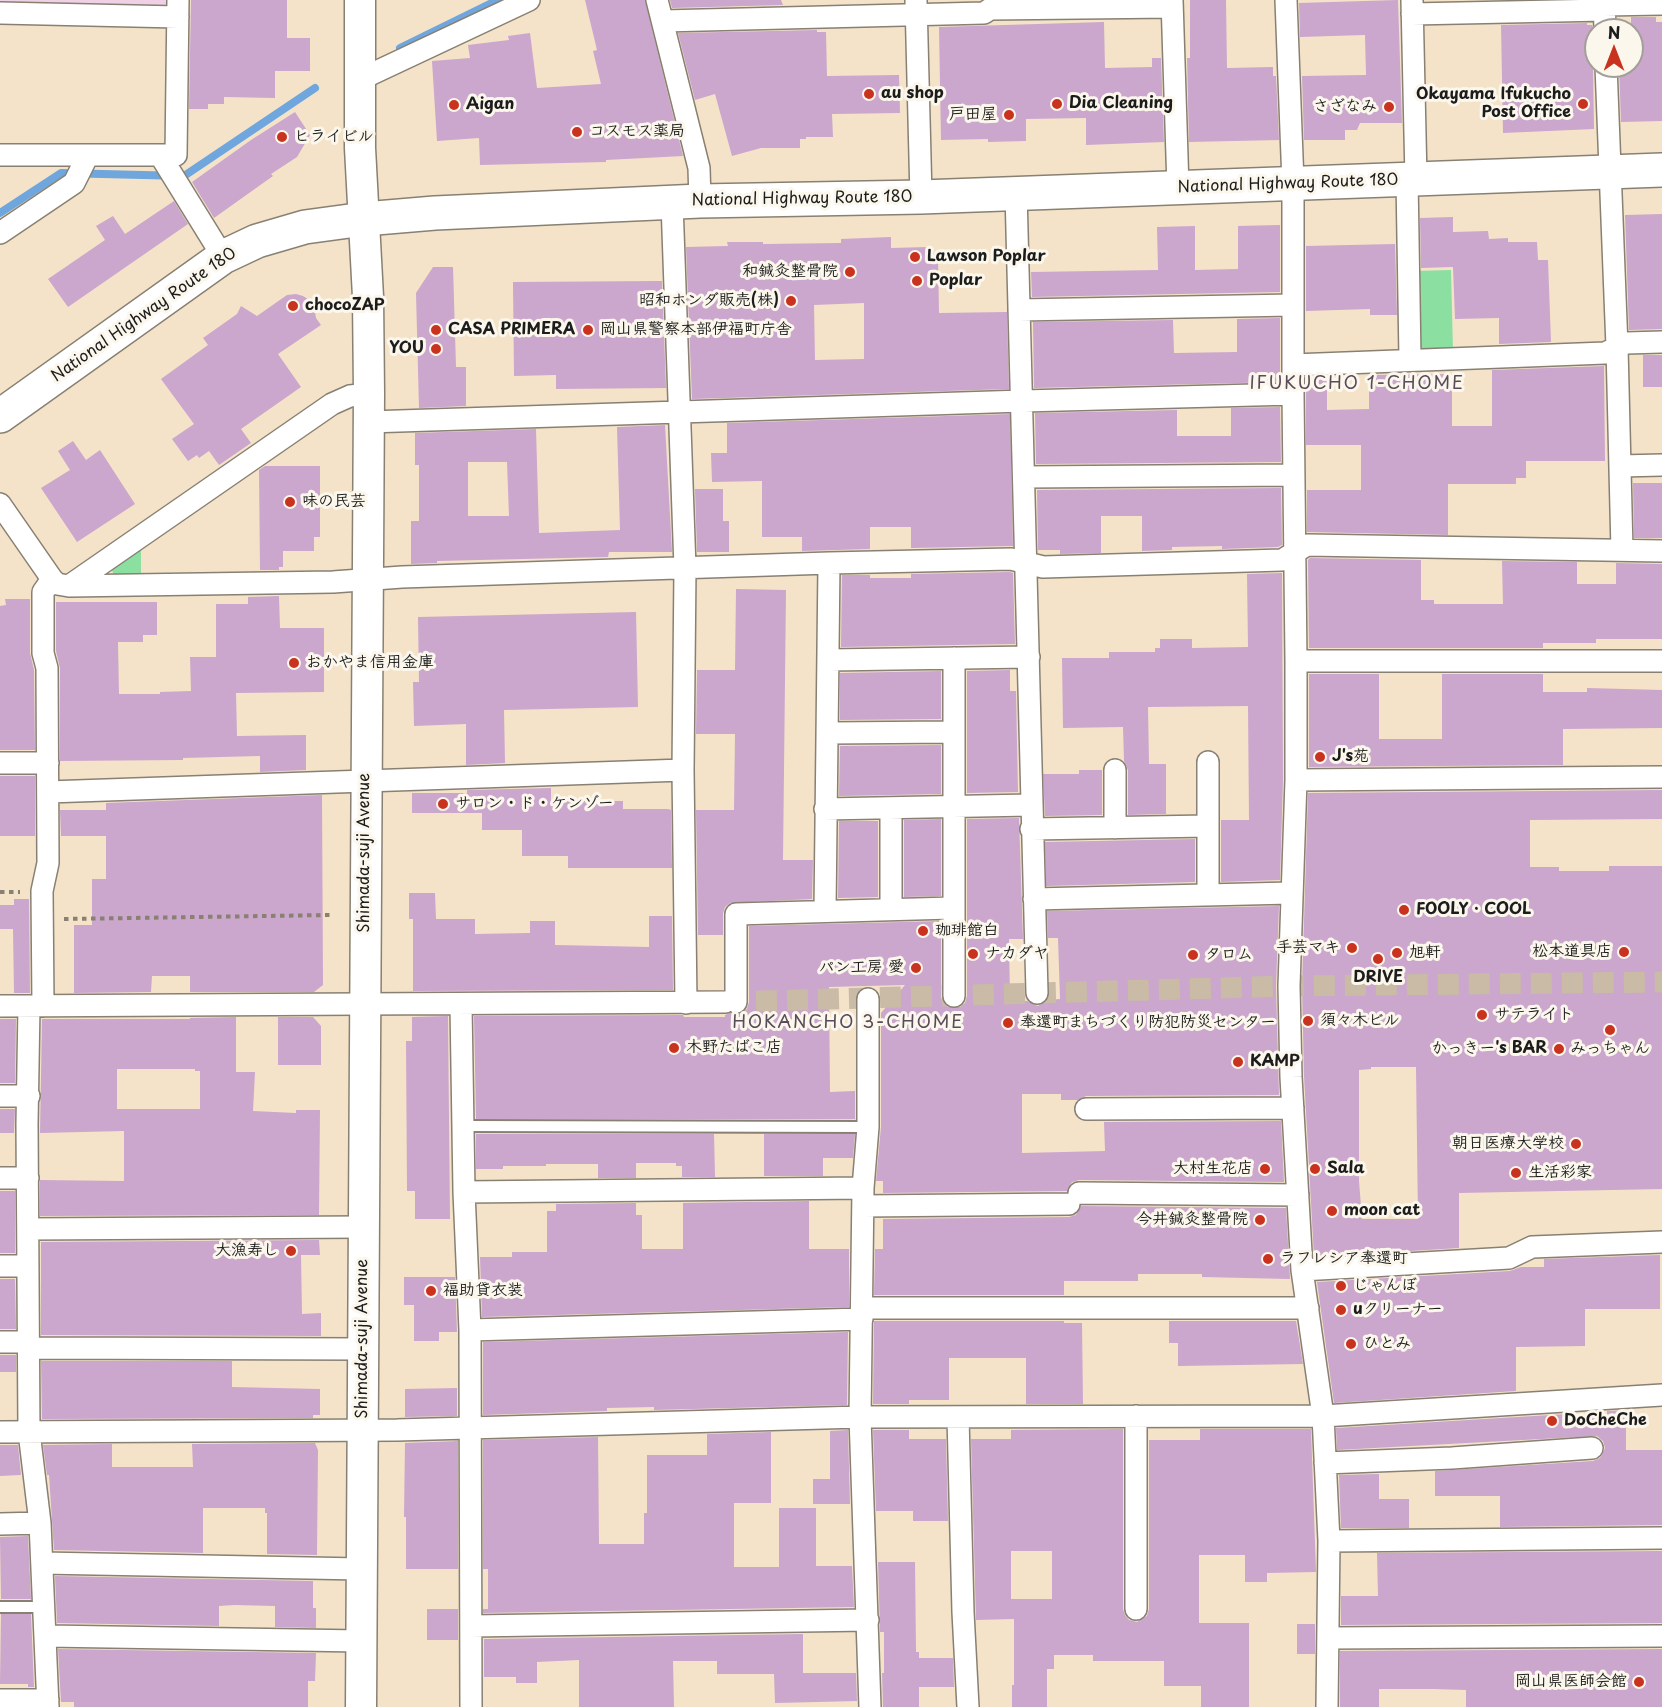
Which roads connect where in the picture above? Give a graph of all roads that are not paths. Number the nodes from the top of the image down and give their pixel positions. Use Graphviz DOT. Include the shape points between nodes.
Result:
graph roads {
  1 [pos="360,0"];
  2 [pos="529,0"];
  3 [pos="657,0"];
  4 [pos="1286,0"];
  5 [pos="1172,3"];
  6 [pos="1662,4"];
  7 [pos="916,7"];
  8 [pos="1412,7"];
  9 [pos="178,9"];
  10 [pos="1605,11"];
  11 [pos="0,13"];
  12 [pos="663,21"];
  13 [pos="1606,78"];
  14 [pos="361,79"];
  15 [pos="0,155"];
  16 [pos="163,160"];
  17 [pos="82,168"];
  18 [pos="1662,170"];
  19 [pos="1610,172"];
  20 [pos="1412,179"];
  21 [pos="1293,183"];
  22 [pos="1178,188"];
  23 [pos="1016,194"];
  24 [pos="921,197"];
  25 [pos="686,202"];
  26 [pos="364,219"];
  27 [pos="0,233"];
  28 [pos="223,257"];
  29 [pos="1293,305"];
  30 [pos="1019,310"];
  31 [pos="1662,342"];
  32 [pos="1617,347"];
  33 [pos="1410,359"];
  34 [pos="1293,365"];
  35 [pos="1293,394"];
  36 [pos="1023,401"];
  37 [pos="368,408"];
  38 [pos="680,411"];
  39 [pos="0,416"];
  40 [pos="1662,465"];
  41 [pos="1620,466"];
  42 [pos="1293,475"];
  43 [pos="1025,477"];
  44 [pos="0,504"];
  45 [pos="1622,550"];
  46 [pos="1662,551"];
  47 [pos="1294,552"];
  48 [pos="829,563"];
  49 [pos="1027,563"];
  50 [pos="685,568"];
  51 [pos="368,579"];
  52 [pos="61,583"];
  53 [pos="1029,657"];
  54 [pos="954,658"];
  55 [pos="829,660"];
  56 [pos="1296,661"];
  57 [pos="1662,661"];
  58 [pos="952,732"];
  59 [pos="829,733"];
  60 [pos="1208,762"];
  61 [pos="0,763"];
  62 [pos="48,763"];
  63 [pos="683,770"];
  64 [pos="1115,770"];
  65 [pos="1662,777"];
  66 [pos="1296,780"];
  67 [pos="366,781"];
  68 [pos="48,792"];
  69 [pos="1030,805"];
  70 [pos="955,807"];
  71 [pos="891,808"];
  72 [pos="825,809"];
  73 [pos="1208,826"];
  74 [pos="1115,828"];
  75 [pos="1031,829"];
  76 [pos="1291,893"];
  77 [pos="1208,895"];
  78 [pos="1034,899"];
  79 [pos="952,908"];
  80 [pos="891,909"];
  81 [pos="825,911"];
  82 [pos="1037,993"];
  83 [pos="954,996"];
  84 [pos="868,999"];
  85 [pos="686,1003"];
  86 [pos="364,1005"];
  87 [pos="461,1005"];
  88 [pos="0,1006"];
  89 [pos="36,1006"];
  90 [pos="0,1096"];
  91 [pos="29,1096"];
  92 [pos="1293,1108"];
  93 [pos="1086,1109"];
  94 [pos="462,1126"];
  95 [pos="868,1128"];
  96 [pos="0,1178"];
  97 [pos="28,1178"];
  98 [pos="464,1192"];
  99 [pos="1298,1195"];
  100 [pos="863,1197"];
  101 [pos="364,1227"];
  102 [pos="28,1229"];
  103 [pos="1662,1242"];
  104 [pos="0,1266"];
  105 [pos="28,1266"];
  106 [pos="1302,1270"];
  107 [pos="1308,1308"];
  108 [pos="862,1313"];
  109 [pos="470,1330"];
  110 [pos="0,1342"];
  111 [pos="28,1345"];
  112 [pos="363,1349"];
  113 [pos="1662,1395"];
  114 [pos="1136,1416"];
  115 [pos="1323,1416"];
  116 [pos="860,1417"];
  117 [pos="958,1417"];
  118 [pos="471,1427"];
  119 [pos="363,1430"];
  120 [pos="0,1432"];
  121 [pos="29,1432"];
  122 [pos="1592,1448"];
  123 [pos="1325,1463"];
  124 [pos="40,1523"];
  125 [pos="0,1524"];
  126 [pos="1662,1538"];
  127 [pos="1329,1541"];
  128 [pos="42,1563"];
  129 [pos="361,1569"];
  130 [pos="0,1607"];
  131 [pos="45,1607"];
  132 [pos="1136,1609"];
  133 [pos="868,1620"];
  134 [pos="471,1626"];
  135 [pos="46,1636"];
  136 [pos="1662,1636"];
  137 [pos="1329,1638"];
  138 [pos="361,1641"];
  139 [pos="0,1700"];
  140 [pos="48,1704"];
  141 [pos="361,1707"];
  142 [pos="471,1707"];
  143 [pos="870,1707"];
  144 [pos="968,1707"];
  145 [pos="1327,1707"];
  1 -- 14 [label="street, Shimada-suji Avenue"];
  2 -- 14 [label="street"];
  3 -- 12 [label="street"];
  4 -- 21 [label="street"];
  5 -- 7 [label="street" via="990,9 984,13"];
  5 -- 22 [label="street"];
  6 -- 10 [label="street"];
  7 -- 12 [label="street"];
  7 -- 24 [label="street"];
  8 -- 10 [label="street"];
  8 -- 20 [label="street"];
  9 -- 11 [label="street"];
  9 -- 16 [label="street" via="176,155"];
  12 -- 25 [label="street" via="699,168"];
  13 -- 19 [label="street"];
  14 -- 26 [label="street, Shimada-suji Avenue"];
  15 -- 17 [label="street"];
  16 -- 17 [label="street"];
  16 -- 28 [label="street"];
  17 -- 27 [label="street"];
  18 -- 19 [label="highway, National Highway Route 180"];
  19 -- 20 [label="highway, National Highway Route 180"];
  19 -- 32 [label="street"];
  20 -- 21 [label="highway, National Highway Route 180"];
  20 -- 33 [label="street"];
  21 -- 22 [label="highway, National Highway Route 180"];
  21 -- 29 [label="street"];
  22 -- 23 [label="highway, National Highway Route 180"];
  23 -- 24 [label="highway, National Highway Route 180"];
  23 -- 30 [label="street"];
  24 -- 25 [label="highway, National Highway Route 180"];
  25 -- 26 [label="highway, National Highway Route 180"];
  25 -- 38 [label="street"];
  26 -- 28 [label="highway, National Highway Route 180" via="305,227 257,241"];
  26 -- 37 [label="street, Shimada-suji Avenue"];
  28 -- 39 [label="highway, National Highway Route 180"];
  29 -- 30 [label="street"];
  29 -- 34 [label="street"];
  30 -- 36 [label="street"];
  31 -- 32 [label="street"];
  32 -- 33 [label="street" via="1605,353"];
  32 -- 41 [label="street"];
  33 -- 34 [label="street"];
  34 -- 35 [label="street"];
  35 -- 36 [label="street"];
  35 -- 42 [label="street"];
  36 -- 38 [label="street"];
  36 -- 43 [label="street"];
  37 -- 38 [label="street"];
  37 -- 51 [label="street, Shimada-suji Avenue"];
  37 -- 52 [label="street" via="350,396 332,404"];
  38 -- 50 [label="street"];
  40 -- 41 [label="street"];
  41 -- 45 [label="street"];
  42 -- 43 [label="street"];
  42 -- 47 [label="street"];
  43 -- 49 [label="street"];
  44 -- 52 [label="street"];
  45 -- 46 [label="street"];
  45 -- 47 [label="street" via="1307,545"];
  47 -- 49 [label="street" via="1282,560 1042,567"];
  47 -- 56 [label="street"];
  48 -- 49 [label="street" via="1011,559"];
  48 -- 50 [label="street"];
  48 -- 55 [label="street"];
  49 -- 53 [label="street"];
  50 -- 51 [label="street"];
  50 -- 63 [label="street"];
  51 -- 52 [label="street"];
  51 -- 67 [label="street, Shimada-suji Avenue"];
  52 -- 62 [label="street" via="43,592"];
  53 -- 54 [label="street"];
  53 -- 69 [label="street"];
  54 -- 55 [label="street"];
  54 -- 58 [label="street"];
  55 -- 59 [label="street"];
  56 -- 57 [label="street"];
  56 -- 66 [label="street"];
  58 -- 59 [label="street"];
  58 -- 70 [label="street"];
  59 -- 72 [label="street"];
  60 -- 73 [label="street"];
  61 -- 62 [label="street"];
  62 -- 68 [label="street"];
  63 -- 67 [label="street"];
  63 -- 85 [label="street"];
  64 -- 74 [label="street"];
  65 -- 66 [label="street"];
  66 -- 76 [label="street"];
  67 -- 68 [label="street"];
  67 -- 86 [label="street, Shimada-suji Avenue"];
  68 -- 89 [label="street" via="48,863 42,891"];
  69 -- 70 [label="street"];
  69 -- 75 [label="street"];
  70 -- 71 [label="street"];
  70 -- 79 [label="street"];
  71 -- 72 [label="street"];
  71 -- 80 [label="street"];
  72 -- 81 [label="street"];
  73 -- 74 [label="street"];
  73 -- 77 [label="street"];
  74 -- 75 [label="street"];
  75 -- 78 [label="street"];
  76 -- 77 [label="street"];
  76 -- 92 [label="street"];
  77 -- 78 [label="street"];
  78 -- 82 [label="street"];
  79 -- 80 [label="street"];
  79 -- 83 [label="street"];
  80 -- 81 [label="street"];
  81 -- 85 [label="street" via="736,914 731,1002"];
  84 -- 95 [label="street"];
  85 -- 87 [label="street"];
  86 -- 87 [label="street"];
  86 -- 89 [label="street"];
  86 -- 101 [label="street, Shimada-suji Avenue"];
  87 -- 94 [label="street"];
  88 -- 89 [label="street"];
  89 -- 91 [label="street"];
  90 -- 91 [label="street"];
  91 -- 97 [label="street"];
  92 -- 93 [label="street"];
  92 -- 99 [label="street"];
  94 -- 95 [label="lane"];
  94 -- 98 [label="street"];
  95 -- 100 [label="street"];
  96 -- 97 [label="street"];
  97 -- 102 [label="street"];
  98 -- 100 [label="street"];
  98 -- 109 [label="street"];
  99 -- 100 [label="street"];
  99 -- 106 [label="street"];
  100 -- 108 [label="street"];
  101 -- 102 [label="street"];
  101 -- 112 [label="street, Shimada-suji Avenue"];
  102 -- 105 [label="street"];
  103 -- 106 [label="street" via="1532,1246 1509,1258"];
  104 -- 105 [label="street"];
  105 -- 111 [label="street"];
  106 -- 107 [label="street"];
  107 -- 108 [label="street"];
  107 -- 115 [label="street"];
  108 -- 109 [label="street"];
  108 -- 116 [label="street"];
  109 -- 118 [label="street"];
  110 -- 111 [label="street"];
  111 -- 112 [label="street"];
  111 -- 121 [label="street"];
  112 -- 119 [label="street, Shimada-suji Avenue"];
  113 -- 115 [label="street"];
  114 -- 115 [label="street"];
  114 -- 117 [label="street"];
  114 -- 132 [label="street"];
  115 -- 123 [label="street"];
  116 -- 117 [label="street"];
  116 -- 118 [label="street"];
  116 -- 133 [label="street"];
  117 -- 144 [label="street"];
  118 -- 119 [label="street"];
  118 -- 134 [label="street"];
  119 -- 121 [label="street"];
  119 -- 129 [label="street, Shimada-suji Avenue"];
  120 -- 121 [label="street"];
  121 -- 124 [label="street"];
  122 -- 123 [label="street"];
  123 -- 127 [label="street"];
  124 -- 125 [label="street"];
  124 -- 128 [label="street"];
  126 -- 127 [label="street"];
  127 -- 137 [label="street"];
  128 -- 129 [label="street"];
  128 -- 131 [label="street"];
  129 -- 138 [label="street, Shimada-suji Avenue"];
  130 -- 131 [label="lane"];
  131 -- 135 [label="street"];
  133 -- 134 [label="street"];
  133 -- 143 [label="street"];
  134 -- 142 [label="street"];
  135 -- 138 [label="street"];
  135 -- 140 [label="street"];
  136 -- 137 [label="street"];
  137 -- 145 [label="street"];
  138 -- 141 [label="street, Shimada-suji Avenue"];
  139 -- 140 [label="street"];
}
